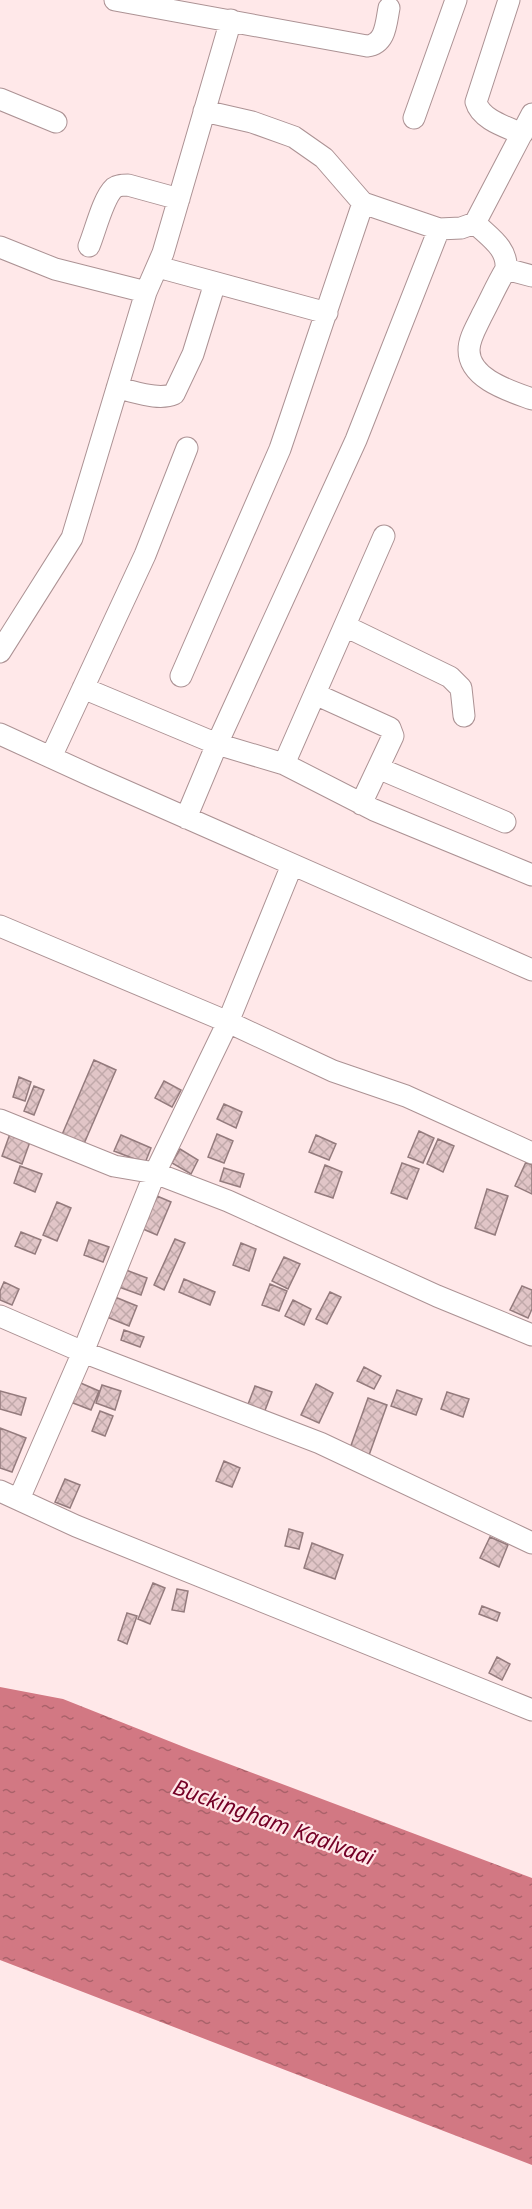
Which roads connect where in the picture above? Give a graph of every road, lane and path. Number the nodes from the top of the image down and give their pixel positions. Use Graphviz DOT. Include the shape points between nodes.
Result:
graph roads {
  1 [pos="115,0"];
  2 [pos="456,0"];
  3 [pos="509,0"];
  4 [pos="389,8"];
  5 [pos="231,20"];
  6 [pos="0,99"];
  7 [pos="204,111"];
  8 [pos="532,114"];
  9 [pos="414,118"];
  10 [pos="57,122"];
  11 [pos="522,135"];
  12 [pos="179,199"];
  13 [pos="363,203"];
  14 [pos="475,223"];
  15 [pos="439,229"];
  16 [pos="89,246"];
  17 [pos="0,247"];
  18 [pos="158,267"];
  19 [pos="506,269"];
  20 [pos="532,276"];
  21 [pos="215,283"];
  22 [pos="146,292"];
  23 [pos="327,313"];
  24 [pos="117,388"];
  25 [pos="532,399"];
  26 [pos="187,448"];
  27 [pos="384,536"];
  28 [pos="345,626"];
  29 [pos="0,652"];
  30 [pos="180,676"];
  31 [pos="83,688"];
  32 [pos="315,694"];
  33 [pos="464,716"];
  34 [pos="0,734"];
  35 [pos="217,744"];
  36 [pos="51,757"];
  37 [pos="284,765"];
  38 [pos="378,768"];
  39 [pos="361,804"];
  40 [pos="186,818"];
  41 [pos="505,822"];
  42 [pos="292,865"];
  43 [pos="532,875"];
  44 [pos="0,926"];
  45 [pos="532,970"];
  46 [pos="228,1022"];
  47 [pos="0,1120"];
  48 [pos="532,1153"];
  49 [pos="154,1173"];
  50 [pos="0,1316"];
  51 [pos="532,1335"];
  52 [pos="83,1352"];
  53 [pos="9,1495"];
  54 [pos="532,1543"];
  55 [pos="532,1710"];
  1 -- 5 [label="street"];
  2 -- 9 [label="street"];
  3 -- 11 [label="street" via="476,102 478,111"];
  4 -- 5 [label="street" via="384,35 367,46"];
  5 -- 7 [label="street"];
  6 -- 10 [label="street"];
  7 -- 12 [label="street"];
  7 -- 13 [label="street" via="294,137 324,158"];
  8 -- 11 [label="street"];
  11 -- 14 [label="street"];
  12 -- 16 [label="street" via="120,185 107,198"];
  12 -- 18 [label="street"];
  13 -- 15 [label="street"];
  13 -- 23 [label="street"];
  14 -- 15 [label="street"];
  14 -- 19 [label="street" via="502,249"];
  15 -- 35 [label="street" via="356,441"];
  17 -- 22 [label="street" via="55,269"];
  18 -- 21 [label="street"];
  18 -- 22 [label="street"];
  19 -- 20 [label="street"];
  19 -- 25 [label="street" via="472,335 470,360 476,370 494,383"];
  21 -- 23 [label="street"];
  21 -- 24 [label="street" via="193,354 174,394 167,397"];
  22 -- 24 [label="street"];
  23 -- 30 [label="street" via="280,449"];
  24 -- 29 [label="street" via="72,538"];
  26 -- 31 [label="street" via="145,555"];
  27 -- 28 [label="street"];
  28 -- 32 [label="street"];
  28 -- 33 [label="street" via="450,677 461,688"];
  31 -- 35 [label="street"];
  31 -- 36 [label="street"];
  32 -- 37 [label="street"];
  32 -- 38 [label="street" via="390,728 393,736"];
  34 -- 36 [label="street"];
  35 -- 37 [label="street"];
  35 -- 40 [label="street"];
  36 -- 40 [label="street"];
  37 -- 39 [label="street"];
  38 -- 39 [label="street"];
  38 -- 41 [label="street"];
  39 -- 43 [label="street"];
  40 -- 42 [label="street"];
  42 -- 45 [label="street"];
  42 -- 46 [label="street"];
  44 -- 46 [label="street"];
  46 -- 48 [label="street" via="333,1071 406,1096"];
  46 -- 49 [label="street"];
  47 -- 49 [label="street" via="114,1166"];
  49 -- 51 [label="street" via="228,1201"];
  49 -- 52 [label="street"];
  50 -- 52 [label="street"];
  52 -- 53 [label="street"];
  52 -- 54 [label="street" via="320,1443"];
  53 -- 55 [label="street" via="76,1527"];
}
